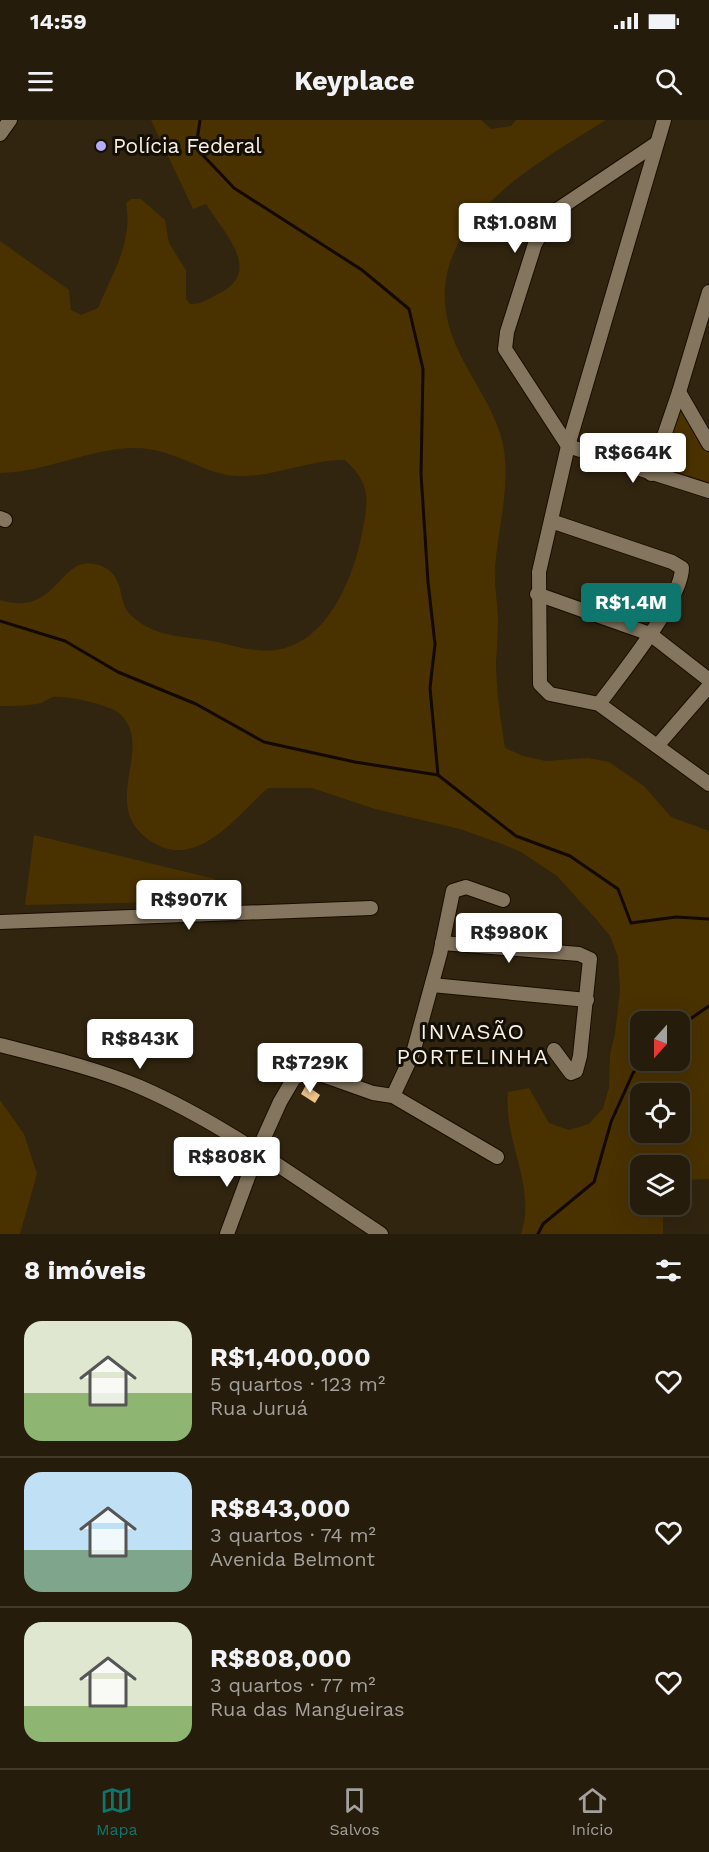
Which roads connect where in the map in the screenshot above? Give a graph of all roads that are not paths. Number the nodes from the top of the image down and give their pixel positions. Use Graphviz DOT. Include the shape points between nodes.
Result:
graph roads {
  1 [pos="10,120"];
  2 [pos="664,120"];
  3 [pos="0,134"];
  4 [pos="657,143"];
  5 [pos="709,292"];
  6 [pos="679,392"];
  7 [pos="579,406"];
  8 [pos="548,416"];
  9 [pos="709,444"];
  10 [pos="567,446"];
  11 [pos="651,474"];
  12 [pos="709,491"];
  13 [pos="551,521"];
  14 [pos="537,594"];
  15 [pos="650,634"];
  16 [pos="709,680"];
  17 [pos="709,686"];
  18 [pos="599,704"];
  19 [pos="657,746"];
  20 [pos="706,783"];
  21 [pos="503,900"];
  22 [pos="371,908"];
  23 [pos="0,922"];
  24 [pos="442,942"];
  25 [pos="432,985"];
  26 [pos="587,1000"];
  27 [pos="0,1045"];
  28 [pos="554,1050"];
  29 [pos="393,1096"];
  30 [pos="257,1153"];
  31 [pos="497,1157"];
  32 [pos="375,1232"];
  33 [pos="227,1234"];
  1 -- 3 [label="street"];
  2 -- 4 [label="street"];
  4 -- 7 [label="street"];
  4 -- 8 [label="street" via="554,212 535,244 507,332 506,349"];
  5 -- 6 [label="street"];
  6 -- 9 [label="street"];
  6 -- 11 [label="street"];
  7 -- 8 [label="street" via="565,418"];
  7 -- 10 [label="street"];
  8 -- 10 [label="street"];
  10 -- 11 [label="street"];
  10 -- 13 [label="street"];
  11 -- 12 [label="street"];
  13 -- 14 [label="street"];
  13 -- 15 [label="street" via="680,565 682,575"];
  14 -- 15 [label="street"];
  14 -- 18 [label="street" via="543,690"];
  15 -- 16 [label="street"];
  15 -- 18 [label="street"];
  17 -- 19 [label="street"];
  18 -- 19 [label="street"];
  19 -- 20 [label="street"];
  21 -- 24 [label="street" via="466,887 453,891"];
  22 -- 23 [label="street"];
  24 -- 25 [label="street"];
  24 -- 26 [label="street" via="586,956 592,964"];
  25 -- 26 [label="street"];
  25 -- 29 [label="street" via="413,1053"];
  26 -- 28 [label="street" via="576,1071 571,1073"];
  27 -- 30 [label="street" via="107,1074 142,1088"];
  29 -- 30 [label="street" via="365,1091 315,1072 301,1074 294,1078 280,1102"];
  29 -- 31 [label="street"];
  30 -- 32 [label="street"];
  30 -- 33 [label="street"];
}
